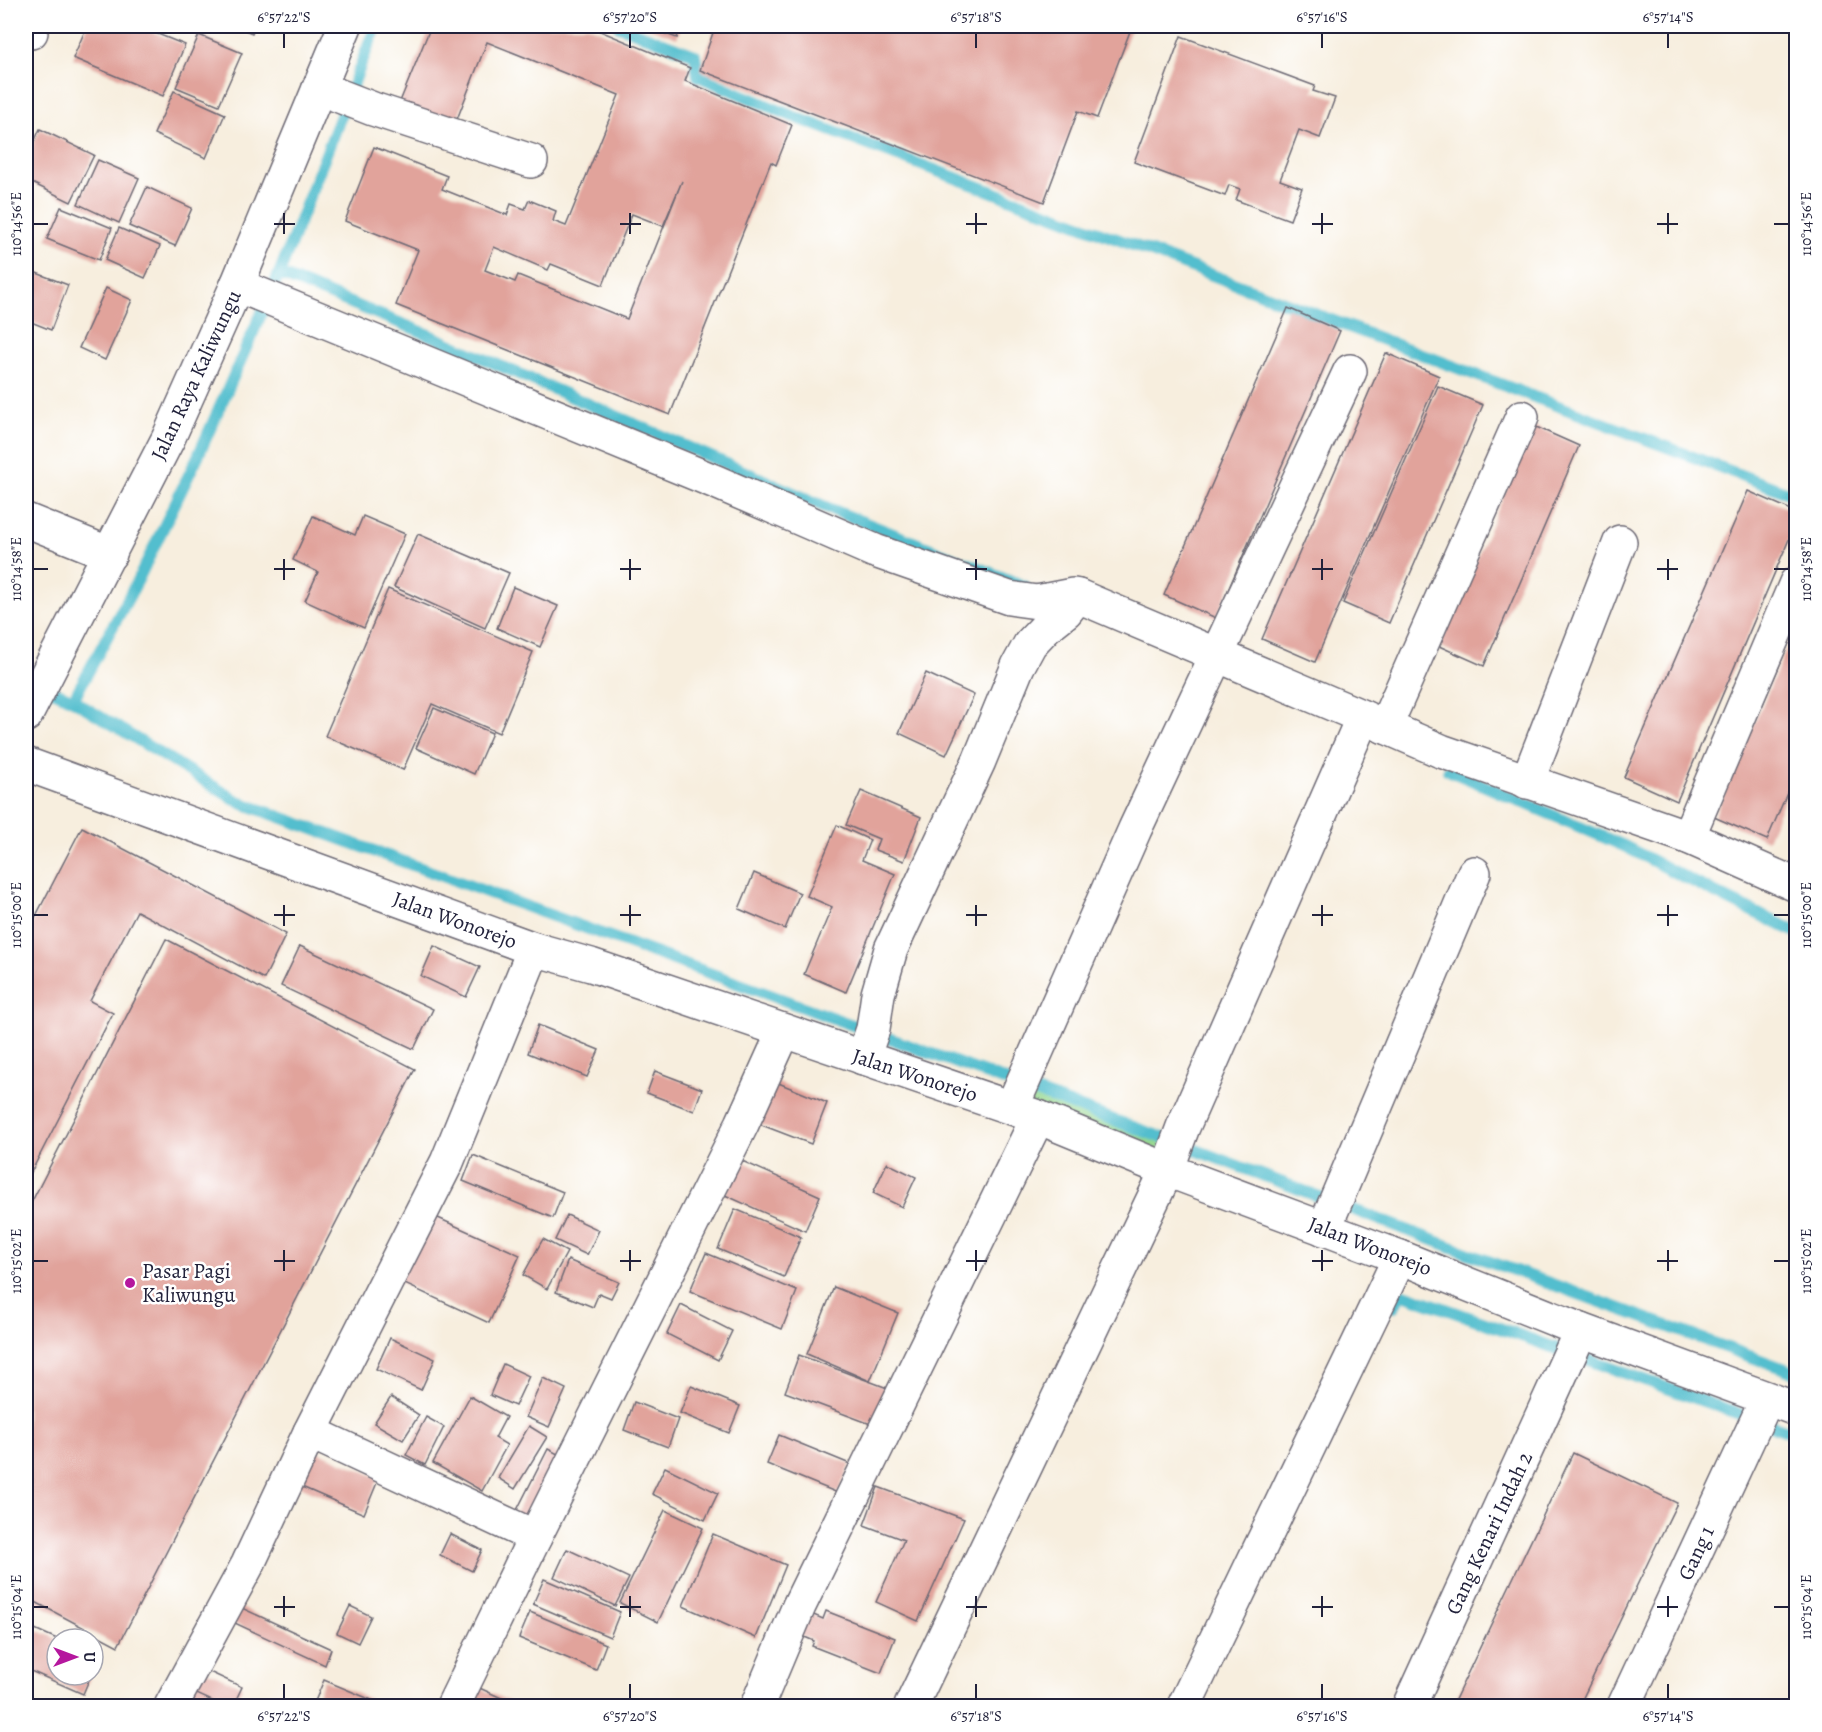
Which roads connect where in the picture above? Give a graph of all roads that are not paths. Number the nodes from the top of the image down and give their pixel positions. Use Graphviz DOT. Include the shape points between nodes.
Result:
graph roads {
  1 [pos="345,26"];
  2 [pos="329,92"];
  3 [pos="531,161"];
  4 [pos="246,289"];
  5 [pos="1350,371"];
  6 [pos="1522,417"];
  7 [pos="26,520"];
  8 [pos="1620,542"];
  9 [pos="110,554"];
  10 [pos="1797,583"];
  11 [pos="1064,602"];
  12 [pos="1213,659"];
  13 [pos="26,714"];
  14 [pos="1366,724"];
  15 [pos="26,764"];
  16 [pos="1527,782"];
  17 [pos="1688,837"];
  18 [pos="1474,873"];
  19 [pos="1797,885"];
  20 [pos="534,949"];
  21 [pos="784,1031"];
  22 [pos="868,1044"];
  23 [pos="1024,1095"];
  24 [pos="1175,1150"];
  25 [pos="1332,1210"];
  26 [pos="1400,1257"];
  27 [pos="1575,1344"];
  28 [pos="1770,1411"];
  29 [pos="310,1432"];
  30 [pos="535,1537"];
  31 [pos="171,1707"];
  32 [pos="453,1707"];
  33 [pos="757,1707"];
  34 [pos="911,1707"];
  35 [pos="1184,1707"];
  36 [pos="1408,1707"];
  37 [pos="1624,1707"];
  1 -- 2 [label="street, Jalan Raya Kaliwungu"];
  2 -- 3 [label="street"];
  2 -- 4 [label="street, Jalan Raya Kaliwungu"];
  4 -- 9 [label="street, Jalan Raya Kaliwungu"];
  4 -- 11 [label="street" via="875,551 1009,598"];
  5 -- 12 [label="street"];
  6 -- 14 [label="street"];
  7 -- 9 [label="street"];
  8 -- 16 [label="street"];
  9 -- 13 [label="street, Jalan Raya Kaliwungu"];
  10 -- 17 [label="street"];
  11 -- 12 [label="street"];
  11 -- 22 [label="street" via="1030,644 1018,666 891,949"];
  12 -- 14 [label="street"];
  12 -- 23 [label="street"];
  14 -- 16 [label="street"];
  14 -- 24 [label="street"];
  15 -- 20 [label="street, Jalan Wonorejo"];
  16 -- 17 [label="street"];
  17 -- 19 [label="street"];
  18 -- 25 [label="street"];
  20 -- 21 [label="street, Jalan Wonorejo"];
  20 -- 29 [label="street" via="447,1161"];
  21 -- 22 [label="street, Jalan Wonorejo"];
  21 -- 30 [label="street" via="737,1134"];
  22 -- 23 [label="street, Jalan Wonorejo"];
  23 -- 24 [label="street, Jalan Wonorejo"];
  23 -- 33 [label="street"];
  24 -- 25 [label="street, Jalan Wonorejo"];
  24 -- 34 [label="street"];
  25 -- 26 [label="street, Jalan Wonorejo"];
  26 -- 27 [label="street, Jalan Wonorejo"];
  26 -- 35 [label="street"];
  27 -- 28 [label="street, Jalan Wonorejo"];
  27 -- 36 [label="street, Gang Kenari Indah 2"];
  28 -- 37 [label="street, Gang 1"];
  29 -- 30 [label="street"];
  29 -- 31 [label="street" via="248,1564"];
  30 -- 32 [label="street"];
}
